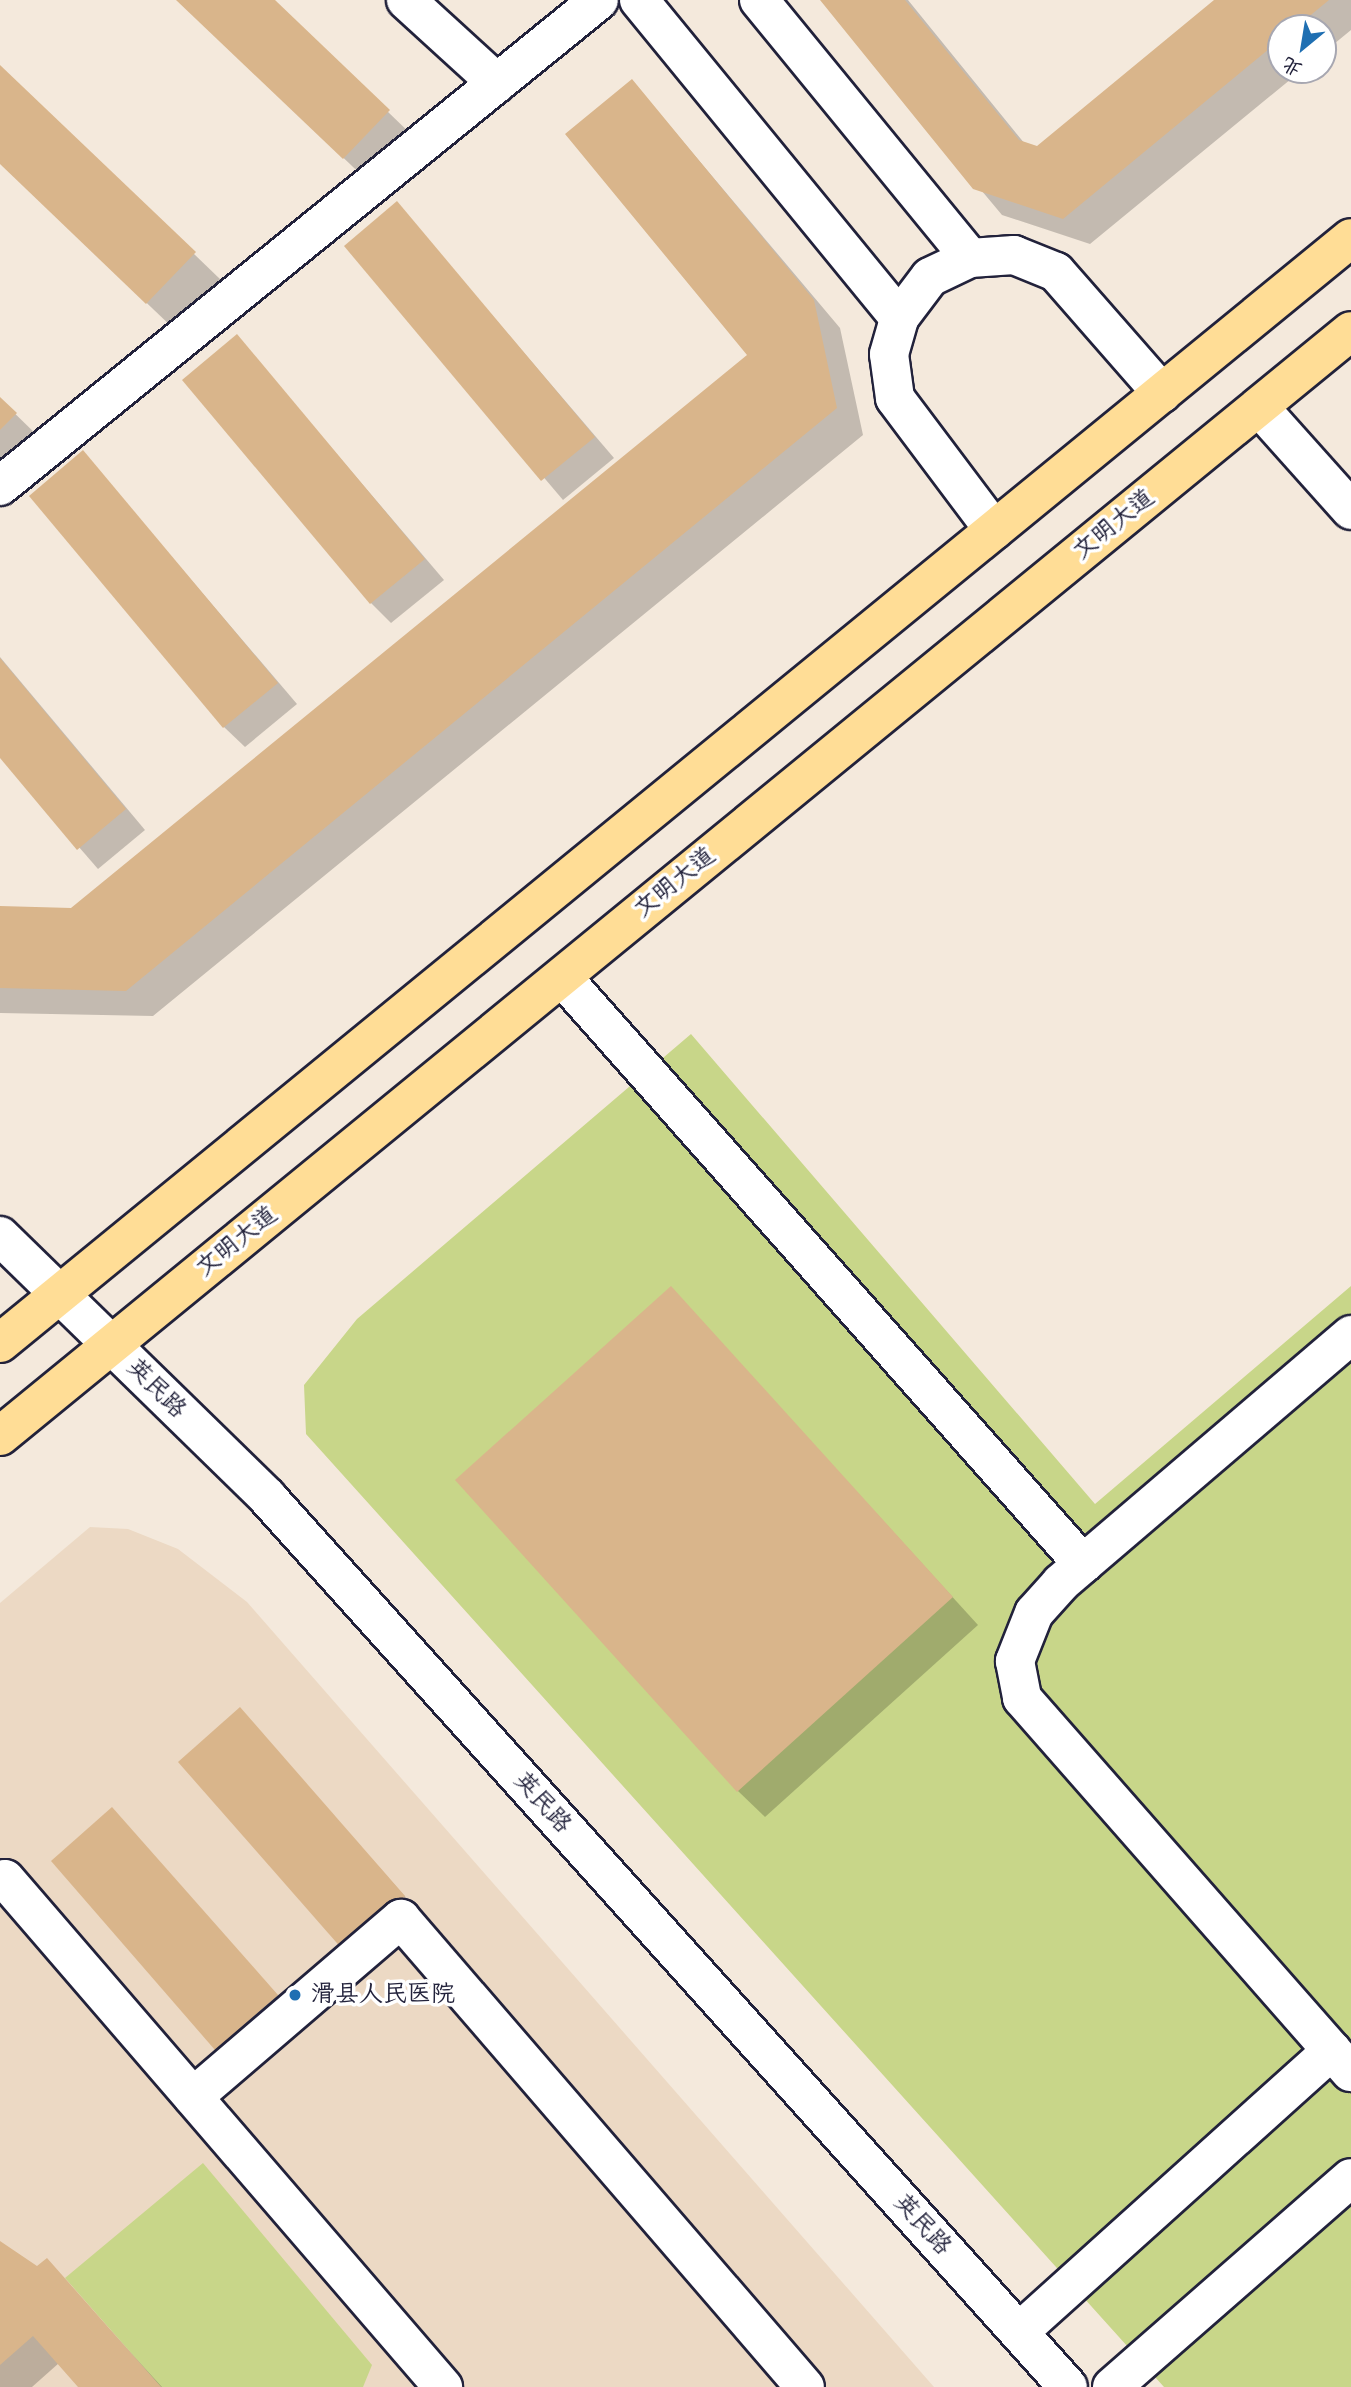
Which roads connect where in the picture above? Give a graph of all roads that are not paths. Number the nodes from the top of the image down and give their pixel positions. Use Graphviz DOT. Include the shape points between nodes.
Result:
graph roads {
  1 [pos="406,0"];
  2 [pos="599,0"];
  3 [pos="639,0"];
  4 [pos="759,0"];
  5 [pos="497,83"];
  6 [pos="1351,239"];
  7 [pos="970,258"];
  8 [pos="899,318"];
  9 [pos="1351,331"];
  10 [pos="1162,393"];
  11 [pos="1259,407"];
  12 [pos="0,486"];
  13 [pos="1351,510"];
  14 [pos="995,530"];
  15 [pos="562,976"];
  16 [pos="0,1236"];
  17 [pos="60,1294"];
  18 [pos="1351,1335"];
  19 [pos="0,1343"];
  20 [pos="111,1345"];
  21 [pos="0,1436"];
  22 [pos="1083,1564"];
  23 [pos="0,1883"];
  24 [pos="1341,2061"];
  25 [pos="193,2097"];
  26 [pos="1351,2178"];
  27 [pos="1019,2332"];
  28 [pos="436,2385"];
  29 [pos="806,2387"];
  30 [pos="1068,2387"];
  31 [pos="1112,2387"];
  1 -- 5 [label="street"];
  2 -- 5 [label="street"];
  3 -- 8 [label="street"];
  4 -- 7 [label="street"];
  5 -- 12 [label="street"];
  6 -- 10 [label="main road"];
  7 -- 8 [label="street" via="930,277"];
  7 -- 10 [label="street" via="1014,255 1056,272"];
  8 -- 14 [label="street" via="889,354 895,398"];
  9 -- 11 [label="main road, 文明大道"];
  10 -- 14 [label="main road"];
  11 -- 13 [label="street"];
  11 -- 15 [label="main road, 文明大道"];
  14 -- 17 [label="main road"];
  15 -- 20 [label="main road, 文明大道"];
  15 -- 22 [label="street"];
  16 -- 17 [label="street, 英民路"];
  17 -- 19 [label="main road"];
  17 -- 20 [label="street, 英民路"];
  18 -- 22 [label="street"];
  20 -- 21 [label="main road, 文明大道"];
  20 -- 27 [label="street, 英民路" via="267,1497"];
  22 -- 24 [label="street" via="1034,1614 1015,1661 1022,1698"];
  23 -- 25 [label="street" via="5,1879"];
  24 -- 27 [label="street"];
  25 -- 28 [label="street"];
  25 -- 29 [label="street" via="401,1919"];
  26 -- 31 [label="street"];
  27 -- 30 [label="street, 英民路"];
}
